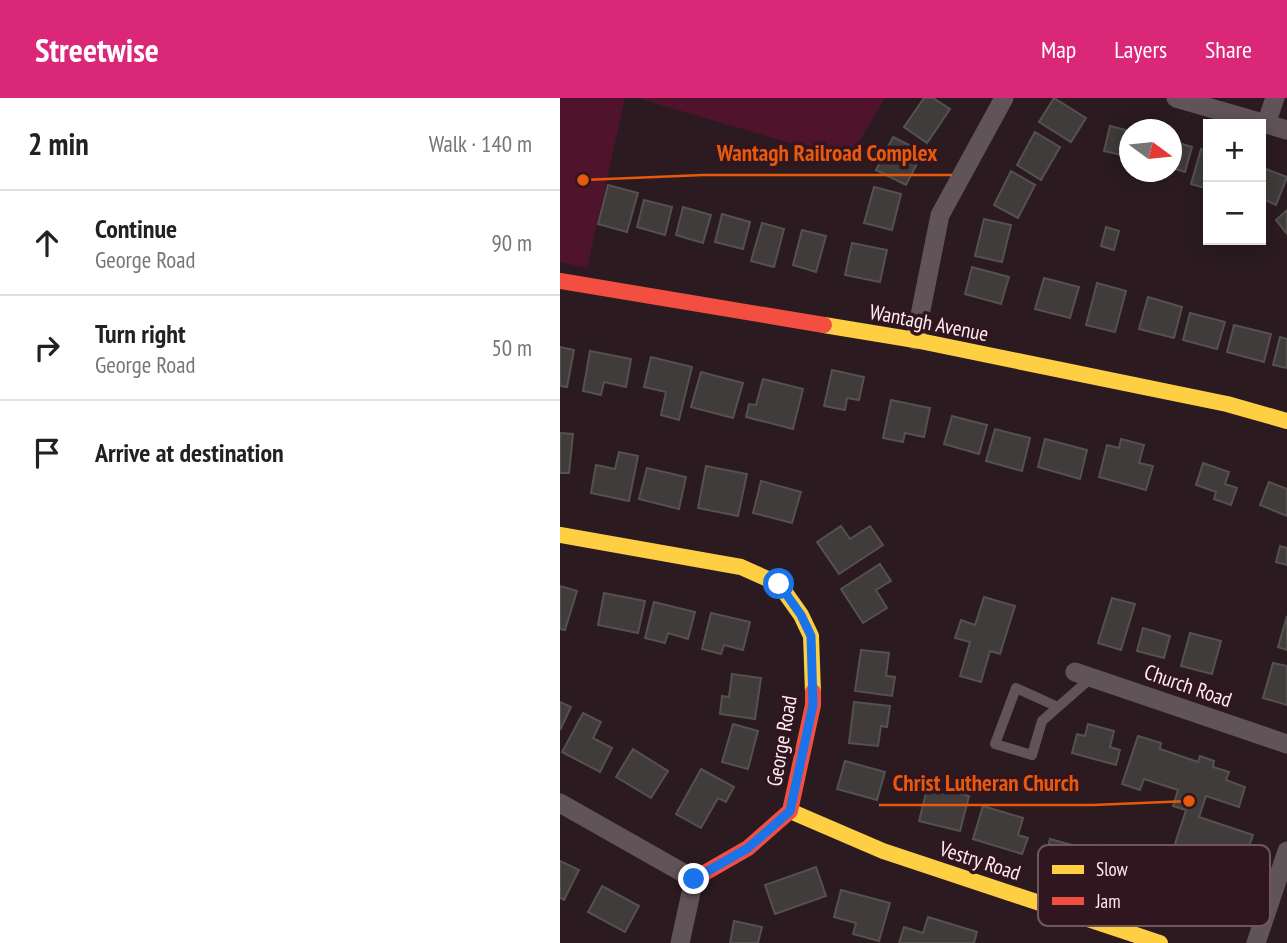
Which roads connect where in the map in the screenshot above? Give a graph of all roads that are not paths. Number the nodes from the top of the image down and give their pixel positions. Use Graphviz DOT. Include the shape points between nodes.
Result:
graph roads {
  1 [pos="1004,98"];
  2 [pos="1176,98"];
  3 [pos="1275,98"];
  4 [pos="1249,119"];
  5 [pos="1266,124"];
  6 [pos="1287,130"];
  7 [pos="560,281"];
  8 [pos="915,340"];
  9 [pos="1287,421"];
  10 [pos="560,535"];
  11 [pos="1083,675"];
  12 [pos="1058,707"];
  13 [pos="1287,744"];
  14 [pos="560,803"];
  15 [pos="790,811"];
  16 [pos="1287,850"];
  17 [pos="694,879"];
  18 [pos="1270,901"];
  19 [pos="1038,902"];
  20 [pos="1109,926"];
  21 [pos="1262,926"];
  22 [pos="680,943"];
  23 [pos="1160,943"];
  24 [pos="1256,943"];
  1 -- 8 [label="street" via="940,215"];
  2 -- 4 [label="street"];
  3 -- 5 [label="street"];
  5 -- 6 [label="street"];
  7 -- 8 [label="street, Wantagh Avenue"];
  8 -- 9 [label="street, Wantagh Avenue" via="1227,404"];
  10 -- 15 [label="street, George Road" via="741,567 779,584 811,636 813,705"];
  11 -- 12 [label="lane"];
  11 -- 13 [label="street, Church Road"];
  12 -- 12 [label="lane" via="1042,721 1032,755 995,744 1016,688"];
  14 -- 17 [label="street"];
  15 -- 17 [label="street, George Road" via="748,848"];
  15 -- 19 [label="street, Vestry Road" via="883,850"];
  16 -- 18 [label="street"];
  17 -- 22 [label="street"];
  20 -- 23 [label="street, Vestry Road"];
  21 -- 24 [label="street"];
}
